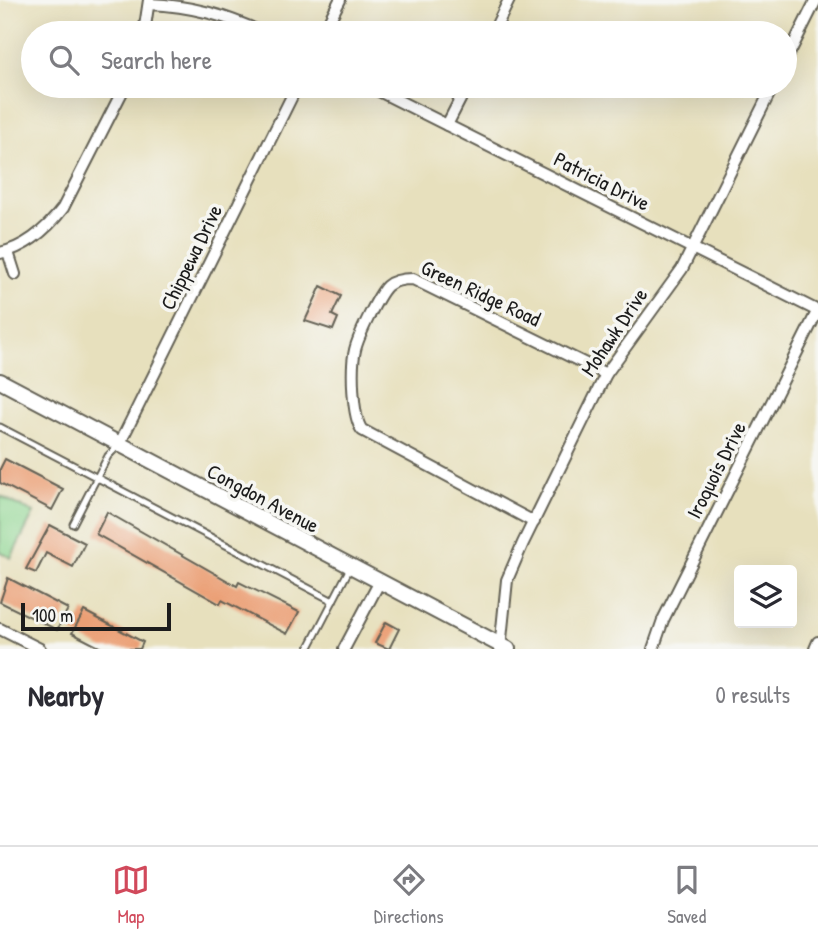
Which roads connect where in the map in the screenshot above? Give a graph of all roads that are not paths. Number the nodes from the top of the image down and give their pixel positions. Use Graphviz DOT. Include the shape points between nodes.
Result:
graph roads {
  1 [pos="340,0"];
  2 [pos="509,0"];
  3 [pos="816,0"];
  4 [pos="149,2"];
  5 [pos="146,21"];
  6 [pos="234,21"];
  7 [pos="329,21"];
  8 [pos="499,21"];
  9 [pos="797,38"];
  10 [pos="119,98"];
  11 [pos="291,98"];
  12 [pos="393,98"];
  13 [pos="461,98"];
  14 [pos="763,98"];
  15 [pos="447,125"];
  16 [pos="693,248"];
  17 [pos="4,252"];
  18 [pos="15,274"];
  19 [pos="818,311"];
  20 [pos="606,374"];
  21 [pos="0,381"];
  22 [pos="0,427"];
  23 [pos="119,445"];
  24 [pos="96,480"];
  25 [pos="534,522"];
  26 [pos="74,524"];
  27 [pos="350,568"];
  28 [pos="379,583"];
  29 [pos="333,601"];
  30 [pos="0,629"];
  31 [pos="818,642"];
  32 [pos="503,648"];
  33 [pos="40,649"];
  34 [pos="308,649"];
  35 [pos="344,649"];
  36 [pos="653,649"];
  37 [pos="815,649"];
  1 -- 7 [label="street"];
  2 -- 8 [label="street"];
  3 -- 9 [label="street"];
  4 -- 5 [label="street"];
  4 -- 6 [label="street" via="207,10"];
  10 -- 17 [label="street" via="63,208 43,232"];
  11 -- 23 [label="street, Chippewa Drive"];
  12 -- 15 [label="street, Patricia Drive"];
  13 -- 15 [label="street"];
  14 -- 16 [label="street, Mohawk Drive"];
  15 -- 16 [label="street, Patricia Drive"];
  16 -- 19 [label="street, Patricia Drive"];
  16 -- 20 [label="street, Mohawk Drive"];
  17 -- 18 [label="street"];
  19 -- 36 [label="street, Iroquois Drive" via="663,620"];
  20 -- 25 [label="street, Mohawk Drive"];
  20 -- 25 [label="street, Green Ridge Road" via="413,279 387,287 358,342 355,416 362,430"];
  21 -- 23 [label="street, Congdon Avenue"];
  22 -- 24 [label="lane"];
  23 -- 24 [label="lane"];
  23 -- 27 [label="street, Congdon Avenue"];
  24 -- 26 [label="lane"];
  24 -- 29 [label="lane"];
  25 -- 32 [label="street, Mohawk Drive" via="508,580"];
  27 -- 28 [label="street, Congdon Avenue"];
  27 -- 29 [label="lane"];
  28 -- 32 [label="street, Congdon Avenue"];
  28 -- 35 [label="street"];
  29 -- 34 [label="lane"];
  30 -- 33 [label="street"];
  31 -- 37 [label="street"];
}
